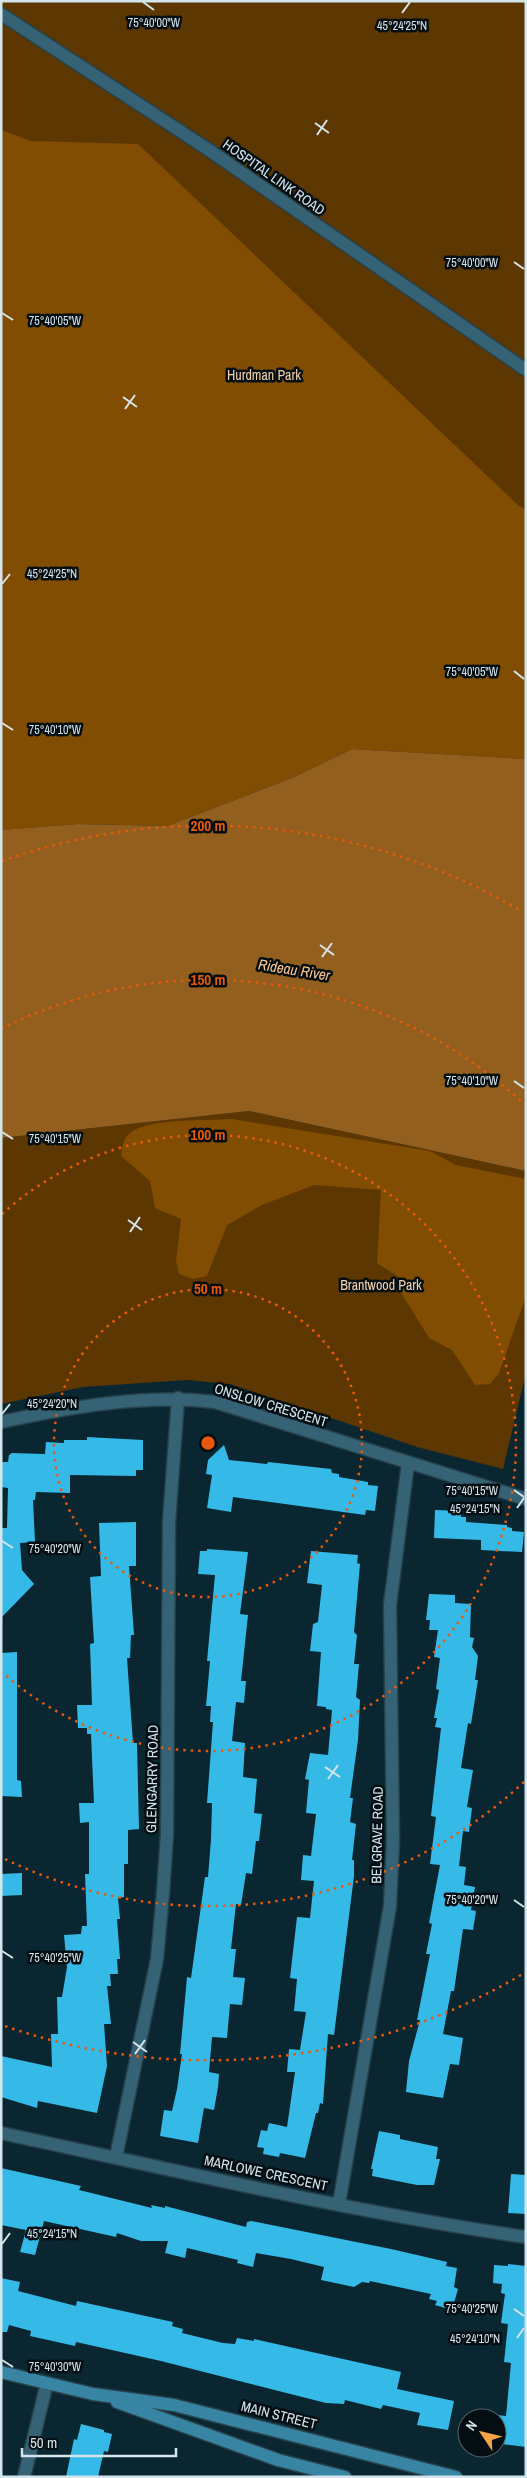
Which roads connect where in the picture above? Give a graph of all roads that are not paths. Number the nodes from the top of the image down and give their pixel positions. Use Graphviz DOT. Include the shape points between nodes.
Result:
graph roads {
  1 [pos="1,14"];
  2 [pos="526,370"];
  3 [pos="178,1398"];
  4 [pos="1,1422"];
  5 [pos="408,1462"];
  6 [pos="526,1499"];
  7 [pos="1,2133"];
  8 [pos="116,2157"];
  9 [pos="339,2204"];
  10 [pos="526,2238"];
  11 [pos="1,2372"];
  12 [pos="47,2383"];
  13 [pos="94,2394"];
  14 [pos="450,2476"];
  15 [pos="24,2477"];
  16 [pos="345,2477"];
  1 -- 2 [label="street, HOSPITAL LINK ROAD" via="209,150"];
  3 -- 4 [label="street, ONSLOW CRESCENT" via="77,1406"];
  3 -- 5 [label="street, ONSLOW CRESCENT" via="214,1402"];
  3 -- 8 [label="street, GLENGARRY ROAD" via="169,1522 167,1834 163,1892 157,1959"];
  5 -- 6 [label="street, ONSLOW CRESCENT"];
  5 -- 9 [label="street, BELGRAVE ROAD" via="390,1605 394,1840 390,1906"];
  7 -- 8 [label="street, MARLOWE CRESCENT"];
  8 -- 9 [label="street, MARLOWE CRESCENT"];
  9 -- 10 [label="street, MARLOWE CRESCENT"];
  11 -- 12 [label="main road, MAIN STREET"];
  12 -- 13 [label="main road, MAIN STREET"];
  12 -- 15 [label="street"];
  13 -- 14 [label="main road, MAIN STREET" via="174,2405"];
  13 -- 16 [label="main road, MAIN STREET" via="260,2454"];
}
